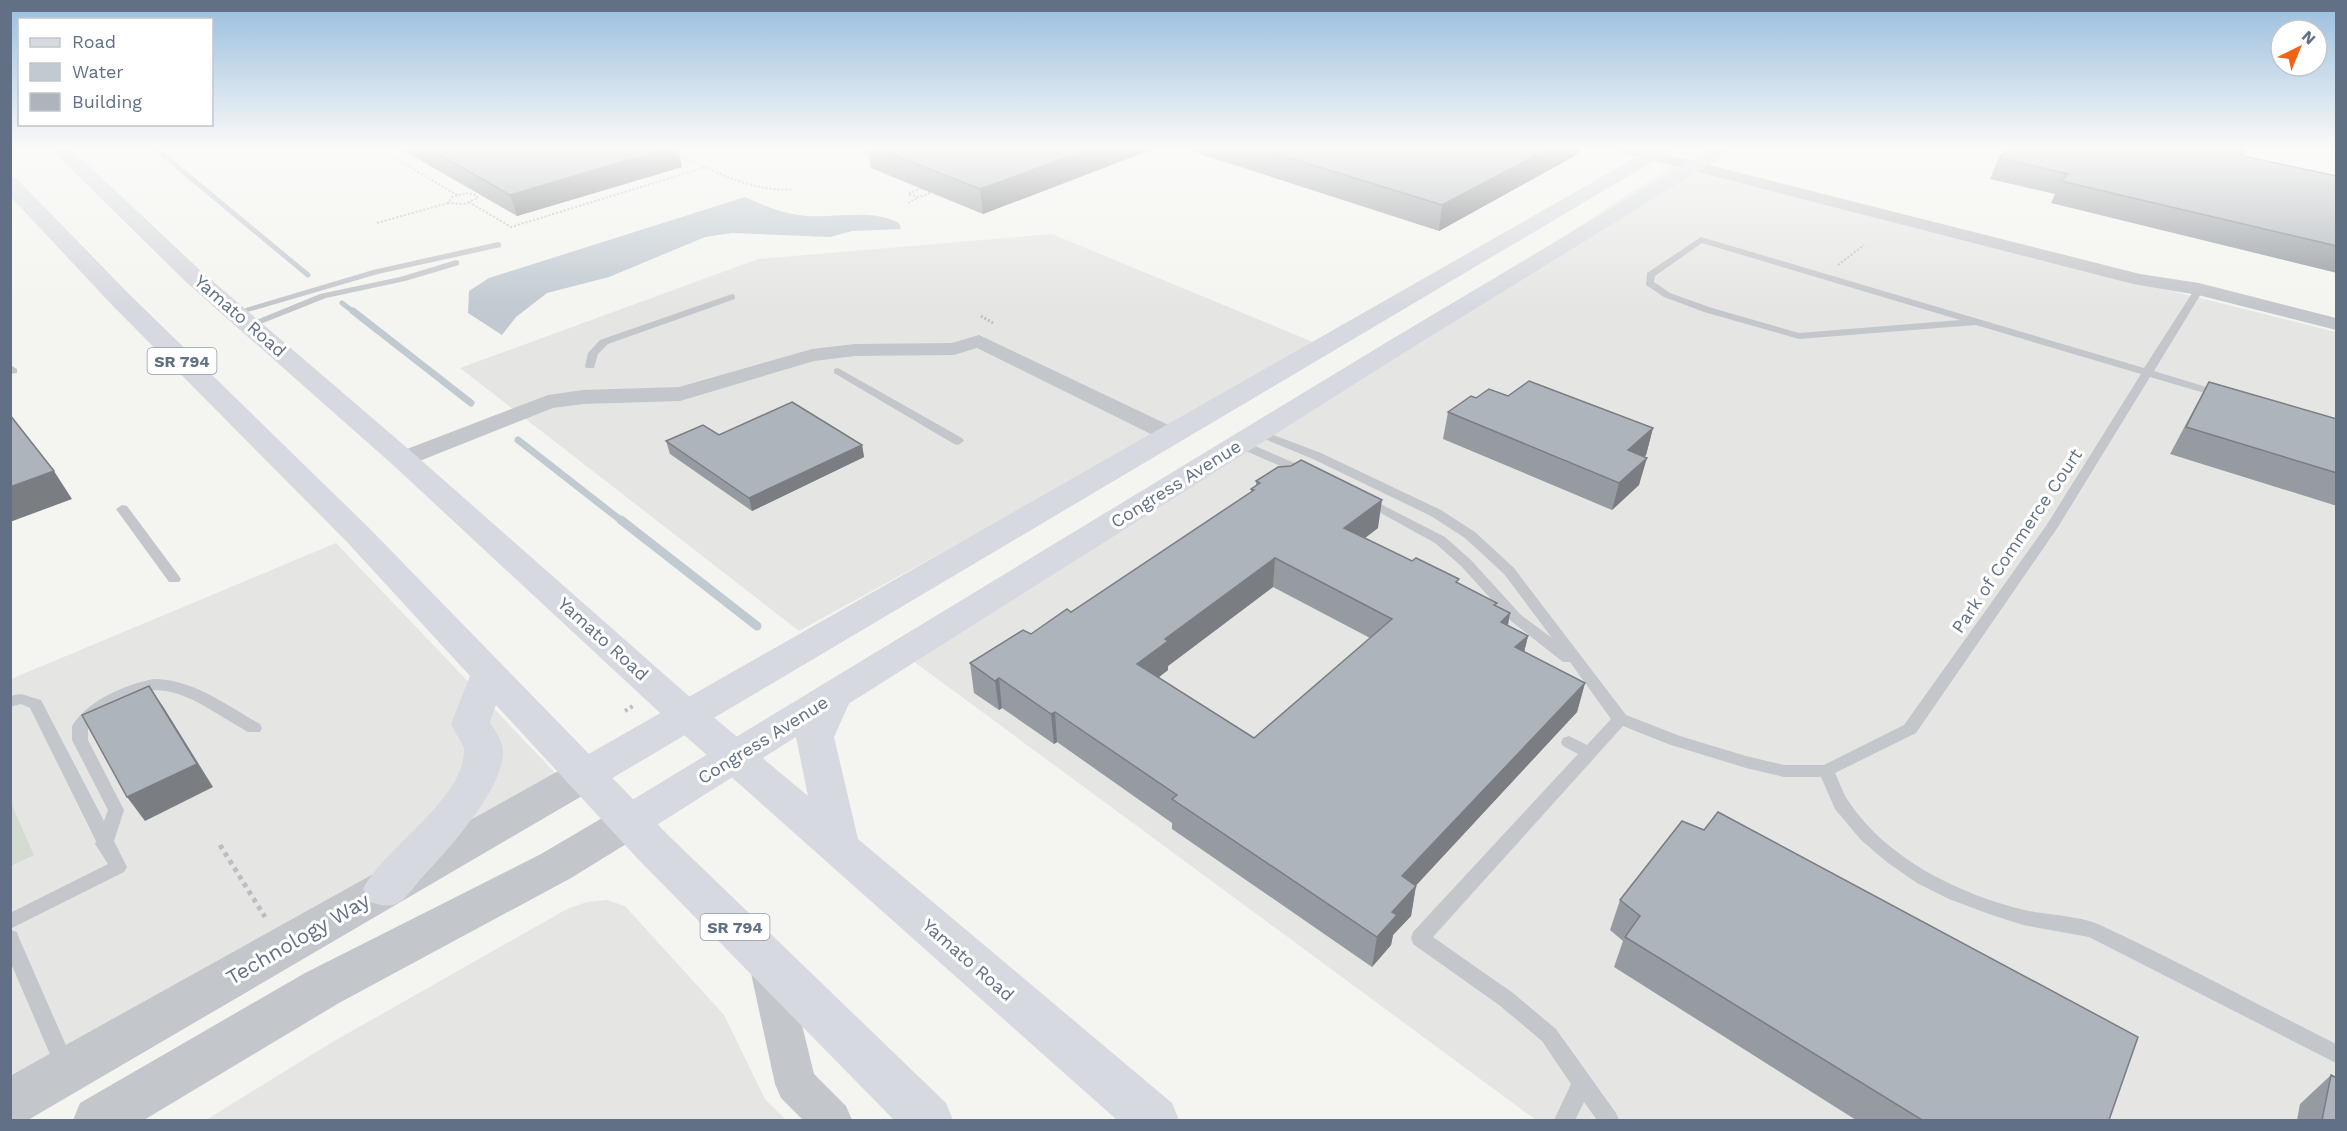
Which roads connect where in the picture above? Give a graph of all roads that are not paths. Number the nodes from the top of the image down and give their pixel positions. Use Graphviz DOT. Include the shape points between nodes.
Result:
graph roads {
  1 [pos="28,202"];
  2 [pos="117,202"];
  3 [pos="1575,202"];
  4 [pos="1631,202"];
  5 [pos="1868,202"];
  6 [pos="2199,289"];
  7 [pos="732,297"];
  8 [pos="242,319"];
  9 [pos="1976,322"];
  10 [pos="2337,324"];
  11 [pos="590,366"];
  12 [pos="838,371"];
  13 [pos="2147,373"];
  14 [pos="2236,400"];
  15 [pos="1171,435"];
  16 [pos="1250,439"];
  17 [pos="958,441"];
  18 [pos="403,459"];
  19 [pos="1319,479"];
  20 [pos="1349,494"];
  21 [pos="122,509"];
  22 [pos="174,579"];
  23 [pos="1582,669"];
  24 [pos="489,675"];
  25 [pos="833,697"];
  26 [pos="10,702"];
  27 [pos="686,715"];
  28 [pos="1620,719"];
  29 [pos="254,728"];
  30 [pos="1569,741"];
  31 [pos="1588,752"];
  32 [pos="736,757"];
  33 [pos="1826,771"];
  34 [pos="585,775"];
  35 [pos="629,822"];
  36 [pos="104,844"];
  37 [pos="839,847"];
  38 [pos="385,889"];
  39 [pos="10,922"];
  40 [pos="10,938"];
  41 [pos="766,957"];
  42 [pos="2337,1054"];
  43 [pos="67,1071"];
  44 [pos="1582,1084"];
  45 [pos="10,1103"];
  46 [pos="98,1120"];
  47 [pos="831,1120"];
  48 [pos="928,1120"];
  49 [pos="1154,1120"];
  50 [pos="1564,1120"];
  51 [pos="1609,1120"];
  1 -- 24 [label="main road, SR 794" via="358,535"];
  2 -- 8 [label="main road, Yamato Road"];
  3 -- 15 [label="main road"];
  4 -- 16 [label="main road, Congress Avenue"];
  5 -- 6 [label="street" via="2140,280"];
  6 -- 10 [label="street"];
  6 -- 13 [label="lane, Park of Commerce Court"];
  7 -- 11 [label="lane" via="604,342 593,353"];
  8 -- 8 [label="lane" via="402,279 491,252 498,245 355,277"];
  8 -- 18 [label="main road, Yamato Road"];
  9 -- 9 [label="lane" via="1799,336 1667,295 1649,283 1650,275 1701,240"];
  9 -- 13 [label="lane"];
  12 -- 17 [label="lane"];
  13 -- 14 [label="lane"];
  13 -- 33 [label="lane, Park of Commerce Court" via="2052,527 1910,729"];
  15 -- 18 [label="street" via="980,342 954,349 855,350 812,355 680,394 548,402"];
  15 -- 27 [label="main road"];
  16 -- 19 [label="lane"];
  16 -- 23 [label="lane" via="1317,456 1425,508 1470,535 1509,571"];
  16 -- 25 [label="main road, Congress Avenue"];
  18 -- 27 [label="main road, Yamato Road"];
  20 -- 23 [label="lane" via="1440,540 1516,618"];
  21 -- 22 [label="lane"];
  23 -- 28 [label="lane"];
  24 -- 34 [label="main road, SR 794"];
  24 -- 38 [label="main road" via="470,724 483,744 479,768 444,824"];
  25 -- 32 [label="main road, Congress Avenue"];
  25 -- 37 [label="main road" via="830,714 819,725 815,737"];
  26 -- 36 [label="lane" via="21,699 36,704"];
  27 -- 32 [label="main road, Yamato Road"];
  27 -- 34 [label="main road"];
  28 -- 31 [label="lane"];
  28 -- 33 [label="lane" via="1746,762 1784,771"];
  29 -- 36 [label="lane" via="178,687 141,688 104,703 80,726 80,740 116,810"];
  30 -- 31 [label="lane"];
  31 -- 44 [label="lane" via="1420,938 1549,1035"];
  32 -- 35 [label="main road, Congress Avenue"];
  32 -- 37 [label="main road, Yamato Road"];
  33 -- 42 [label="lane" via="1843,808 1874,841 1914,871 2000,911 2092,930"];
  34 -- 35 [label="main road, SR 794"];
  34 -- 38 [label="street, Technology Way"];
  35 -- 41 [label="main road, SR 794"];
  35 -- 46 [label="street" via="556,866 322,988"];
  36 -- 39 [label="lane" via="118,867"];
  37 -- 49 [label="main road, Yamato Road"];
  38 -- 43 [label="street, Technology Way"];
  40 -- 43 [label="lane"];
  41 -- 47 [label="street" via="796,1084"];
  41 -- 48 [label="main road, SR 794"];
  43 -- 45 [label="street, Technology Way"];
  44 -- 50 [label="lane"];
  44 -- 51 [label="lane"];
}
